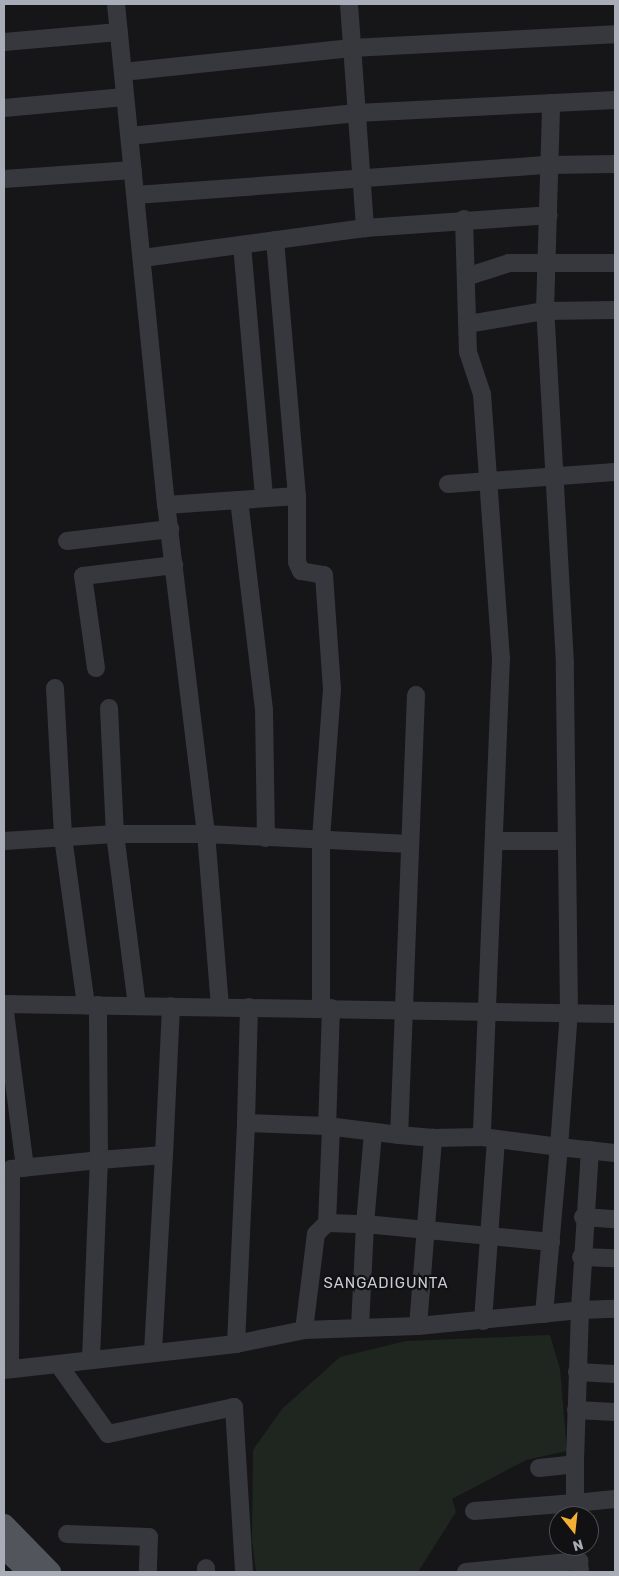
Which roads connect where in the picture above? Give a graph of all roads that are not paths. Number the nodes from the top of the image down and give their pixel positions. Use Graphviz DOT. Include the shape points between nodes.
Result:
graph roads {
  1 [pos="116,4"];
  2 [pos="349,4"];
  3 [pos="119,32"];
  4 [pos="615,34"];
  5 [pos="4,42"];
  6 [pos="352,48"];
  7 [pos="123,72"];
  8 [pos="124,97"];
  9 [pos="615,100"];
  10 [pos="551,103"];
  11 [pos="4,108"];
  12 [pos="357,113"];
  13 [pos="130,136"];
  14 [pos="615,164"];
  15 [pos="548,165"];
  16 [pos="133,170"];
  17 [pos="4,179"];
  18 [pos="362,179"];
  19 [pos="136,195"];
  20 [pos="549,215"];
  21 [pos="464,220"];
  22 [pos="365,228"];
  23 [pos="275,240"];
  24 [pos="242,245"];
  25 [pos="143,258"];
  26 [pos="547,262"];
  27 [pos="615,263"];
  28 [pos="466,277"];
  29 [pos="615,310"];
  30 [pos="546,311"];
  31 [pos="468,324"];
  32 [pos="615,472"];
  33 [pos="552,475"];
  34 [pos="489,481"];
  35 [pos="448,484"];
  36 [pos="297,496"];
  37 [pos="264,498"];
  38 [pos="239,500"];
  39 [pos="166,505"];
  40 [pos="170,529"];
  41 [pos="67,541"];
  42 [pos="174,565"];
  43 [pos="96,668"];
  44 [pos="55,688"];
  45 [pos="416,695"];
  46 [pos="109,708"];
  47 [pos="115,834"];
  48 [pos="206,834"];
  49 [pos="63,837"];
  50 [pos="266,838"];
  51 [pos="321,840"];
  52 [pos="566,841"];
  53 [pos="4,842"];
  54 [pos="495,842"];
  55 [pos="410,844"];
  56 [pos="4,1004"];
  57 [pos="92,1005"];
  58 [pos="137,1005"];
  59 [pos="171,1006"];
  60 [pos="220,1007"];
  61 [pos="249,1007"];
  62 [pos="326,1008"];
  63 [pos="404,1009"];
  64 [pos="489,1010"];
  65 [pos="569,1012"];
  66 [pos="615,1014"];
  67 [pos="246,1123"];
  68 [pos="329,1126"];
  69 [pos="373,1132"];
  70 [pos="399,1135"];
  71 [pos="433,1138"];
  72 [pos="489,1138"];
  73 [pos="559,1147"];
  74 [pos="590,1150"];
  75 [pos="615,1153"];
  76 [pos="164,1155"];
  77 [pos="99,1160"];
  78 [pos="13,1169"];
  79 [pos="583,1217"];
  80 [pos="615,1219"];
  81 [pos="327,1223"];
  82 [pos="365,1224"];
  83 [pos="424,1230"];
  84 [pos="490,1236"];
  85 [pos="551,1242"];
  86 [pos="581,1257"];
  87 [pos="615,1258"];
  88 [pos="7,1269"];
  89 [pos="615,1309"];
  90 [pos="580,1310"];
  91 [pos="544,1314"];
  92 [pos="483,1321"];
  93 [pos="418,1326"];
  94 [pos="360,1327"];
  95 [pos="304,1330"];
  96 [pos="236,1344"];
  97 [pos="153,1352"];
  98 [pos="91,1358"];
  99 [pos="58,1364"];
  100 [pos="7,1369"];
  101 [pos="578,1372"];
  102 [pos="615,1374"];
  103 [pos="576,1410"];
  104 [pos="615,1412"];
  105 [pos="575,1464"];
  106 [pos="539,1468"];
  107 [pos="615,1499"];
  108 [pos="575,1506"];
  109 [pos="587,1506"];
  110 [pos="549,1510"];
  111 [pos="474,1511"];
  112 [pos="4,1525"];
  113 [pos="67,1534"];
  114 [pos="4,1548"];
  115 [pos="579,1560"];
  116 [pos="244,1570"];
  117 [pos="30,1572"];
  118 [pos="50,1572"];
  119 [pos="148,1572"];
  120 [pos="466,1572"];
  1 -- 3 [label="street"];
  2 -- 6 [label="street"];
  3 -- 5 [label="street"];
  3 -- 7 [label="street"];
  4 -- 6 [label="street"];
  6 -- 7 [label="street"];
  6 -- 12 [label="street"];
  7 -- 8 [label="street"];
  8 -- 11 [label="street"];
  8 -- 13 [label="street"];
  9 -- 10 [label="street"];
  10 -- 12 [label="street"];
  10 -- 15 [label="street"];
  12 -- 13 [label="street"];
  12 -- 18 [label="street"];
  13 -- 16 [label="street"];
  14 -- 15 [label="street"];
  15 -- 18 [label="street"];
  15 -- 20 [label="street"];
  16 -- 17 [label="street"];
  16 -- 19 [label="street"];
  18 -- 19 [label="street"];
  18 -- 22 [label="street"];
  19 -- 25 [label="street"];
  20 -- 21 [label="street"];
  20 -- 26 [label="street"];
  21 -- 22 [label="street"];
  21 -- 28 [label="street"];
  22 -- 23 [label="street"];
  23 -- 24 [label="street"];
  23 -- 36 [label="street"];
  24 -- 25 [label="street"];
  24 -- 37 [label="street"];
  25 -- 39 [label="street"];
  26 -- 27 [label="street"];
  26 -- 28 [label="street" via="509,264"];
  26 -- 30 [label="street"];
  28 -- 31 [label="street"];
  29 -- 30 [label="street"];
  30 -- 31 [label="street"];
  30 -- 33 [label="street"];
  31 -- 34 [label="street" via="469,359 481,387"];
  32 -- 33 [label="street"];
  33 -- 34 [label="street"];
  33 -- 52 [label="street" via="565,664"];
  34 -- 35 [label="street"];
  34 -- 54 [label="street" via="501,658"];
  36 -- 37 [label="street"];
  36 -- 51 [label="street" via="298,568 322,572 325,580 332,694"];
  37 -- 38 [label="street"];
  38 -- 39 [label="street"];
  38 -- 50 [label="street" via="262,693"];
  39 -- 40 [label="street"];
  40 -- 41 [label="street"];
  40 -- 42 [label="street"];
  42 -- 43 [label="street" via="83,576"];
  42 -- 48 [label="street"];
  44 -- 49 [label="street"];
  45 -- 55 [label="street"];
  46 -- 47 [label="street"];
  47 -- 48 [label="street"];
  47 -- 49 [label="street"];
  47 -- 58 [label="street"];
  48 -- 50 [label="street"];
  48 -- 60 [label="street"];
  49 -- 53 [label="street"];
  49 -- 57 [label="street"];
  50 -- 51 [label="street"];
  51 -- 55 [label="street"];
  51 -- 62 [label="street"];
  52 -- 54 [label="street"];
  52 -- 65 [label="street"];
  54 -- 64 [label="street"];
  55 -- 63 [label="street"];
  56 -- 57 [label="street"];
  56 -- 78 [label="street"];
  57 -- 58 [label="street"];
  57 -- 77 [label="street"];
  58 -- 59 [label="street"];
  59 -- 60 [label="street"];
  59 -- 76 [label="street"];
  60 -- 61 [label="street"];
  61 -- 62 [label="street"];
  61 -- 67 [label="street"];
  62 -- 63 [label="street"];
  62 -- 68 [label="street"];
  63 -- 64 [label="street"];
  63 -- 70 [label="street"];
  64 -- 65 [label="street"];
  64 -- 72 [label="street"];
  65 -- 66 [label="street"];
  65 -- 73 [label="street"];
  67 -- 68 [label="street"];
  67 -- 96 [label="street"];
  68 -- 69 [label="street"];
  68 -- 81 [label="street"];
  69 -- 70 [label="street"];
  69 -- 82 [label="street"];
  70 -- 71 [label="street"];
  71 -- 72 [label="street"];
  71 -- 83 [label="street"];
  72 -- 73 [label="street"];
  72 -- 84 [label="street"];
  73 -- 74 [label="street"];
  73 -- 85 [label="street"];
  74 -- 75 [label="street"];
  74 -- 79 [label="street"];
  76 -- 77 [label="street"];
  76 -- 97 [label="street"];
  77 -- 78 [label="street"];
  77 -- 98 [label="street"];
  78 -- 88 [label="street"];
  79 -- 80 [label="street"];
  79 -- 86 [label="street"];
  81 -- 82 [label="street"];
  81 -- 95 [label="street" via="316,1234"];
  82 -- 83 [label="street"];
  82 -- 94 [label="street"];
  83 -- 84 [label="street"];
  83 -- 93 [label="street"];
  84 -- 85 [label="street"];
  84 -- 92 [label="street"];
  85 -- 91 [label="street"];
  86 -- 87 [label="street"];
  86 -- 90 [label="street"];
  88 -- 100 [label="street"];
  89 -- 90 [label="street"];
  90 -- 91 [label="street"];
  90 -- 101 [label="street"];
  91 -- 92 [label="street"];
  92 -- 93 [label="street"];
  93 -- 94 [label="street"];
  94 -- 95 [label="street"];
  95 -- 96 [label="street"];
  96 -- 97 [label="street"];
  97 -- 98 [label="street"];
  98 -- 99 [label="street"];
  99 -- 100 [label="street"];
  99 -- 116 [label="street" via="108,1434 234,1407"];
  101 -- 102 [label="street"];
  101 -- 103 [label="street"];
  103 -- 104 [label="street"];
  103 -- 105 [label="street"];
  105 -- 106 [label="street"];
  105 -- 108 [label="street"];
  107 -- 109 [label="street"];
  110 -- 111 [label="street"];
  112 -- 118 [label="main road"];
  113 -- 119 [label="street" via="149,1536"];
  114 -- 117 [label="main road"];
  115 -- 120 [label="street"];
}
